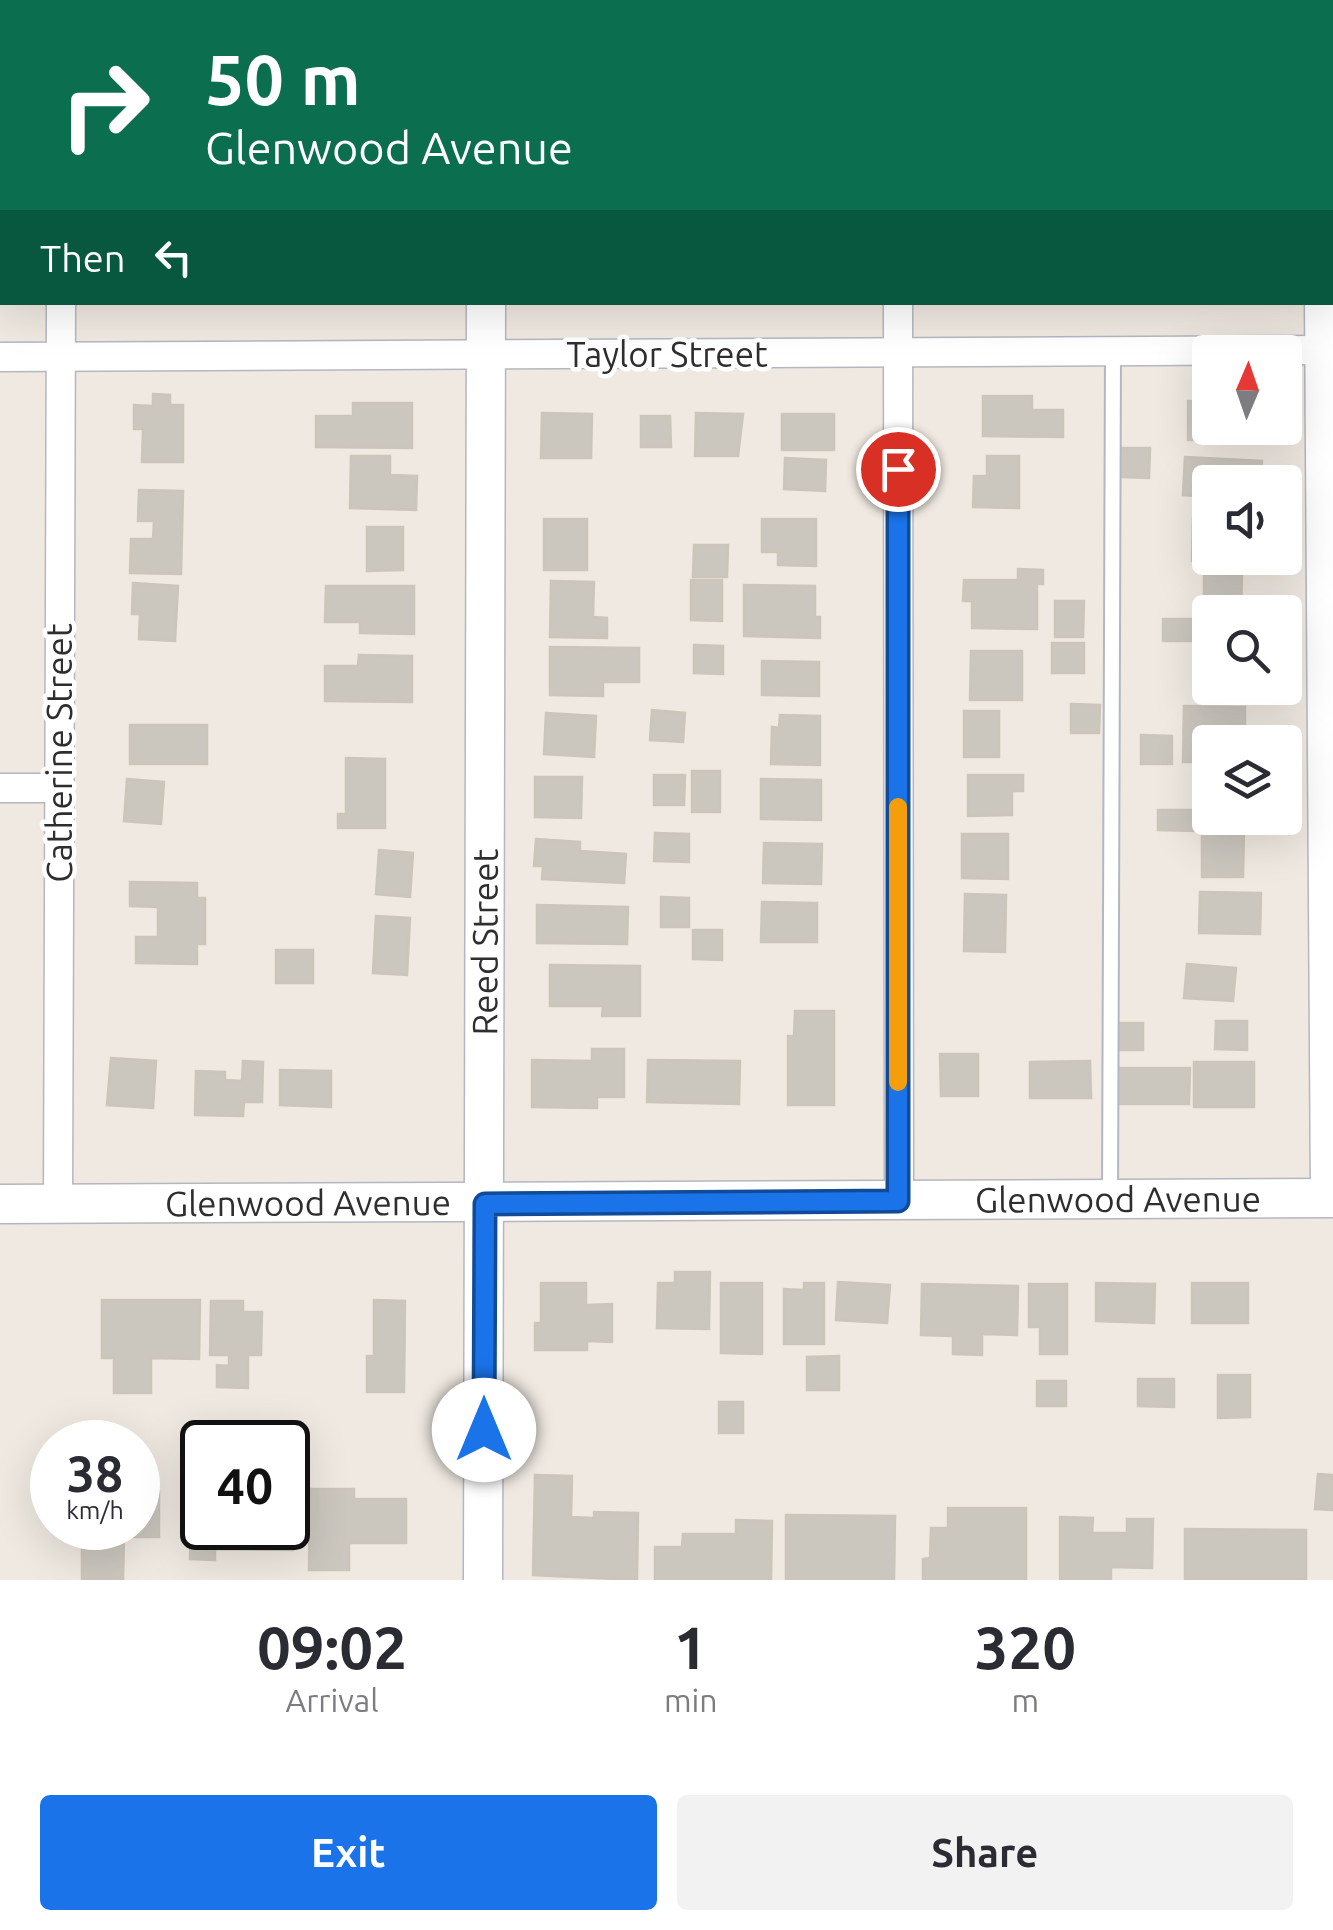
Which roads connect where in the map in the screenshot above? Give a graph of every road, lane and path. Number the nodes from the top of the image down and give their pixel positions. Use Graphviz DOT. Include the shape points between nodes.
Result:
graph roads {
  1 [pos="61,305"];
  2 [pos="486,305"];
  3 [pos="898,305"];
  4 [pos="1319,305"];
  5 [pos="1326,350"];
  6 [pos="1113,352"];
  7 [pos="486,354"];
  8 [pos="898,354"];
  9 [pos="0,358"];
  10 [pos="61,358"];
  11 [pos="0,788"];
  12 [pos="59,788"];
  13 [pos="1329,1198"];
  14 [pos="1110,1200"];
  15 [pos="898,1201"];
  16 [pos="0,1204"];
  17 [pos="58,1204"];
  18 [pos="485,1204"];
  19 [pos="483,1580"];
  1 -- 10 [label="street, Catherine Street"];
  2 -- 7 [label="street, Reed Street"];
  3 -- 8 [label="street"];
  4 -- 5 [label="street"];
  5 -- 6 [label="street, Taylor Street"];
  5 -- 13 [label="street"];
  6 -- 8 [label="street, Taylor Street"];
  6 -- 14 [label="lane"];
  7 -- 8 [label="street, Taylor Street"];
  7 -- 10 [label="street, Taylor Street"];
  7 -- 18 [label="street, Reed Street"];
  8 -- 15 [label="street"];
  9 -- 10 [label="street, Taylor Street"];
  10 -- 12 [label="street, Catherine Street"];
  11 -- 12 [label="street"];
  12 -- 17 [label="street, Catherine Street"];
  13 -- 14 [label="street, Glenwood Avenue"];
  14 -- 15 [label="street, Glenwood Avenue"];
  15 -- 18 [label="street, Glenwood Avenue"];
  16 -- 17 [label="street, Glenwood Avenue"];
  17 -- 18 [label="street, Glenwood Avenue"];
  18 -- 19 [label="street, Reed Street"];
}
